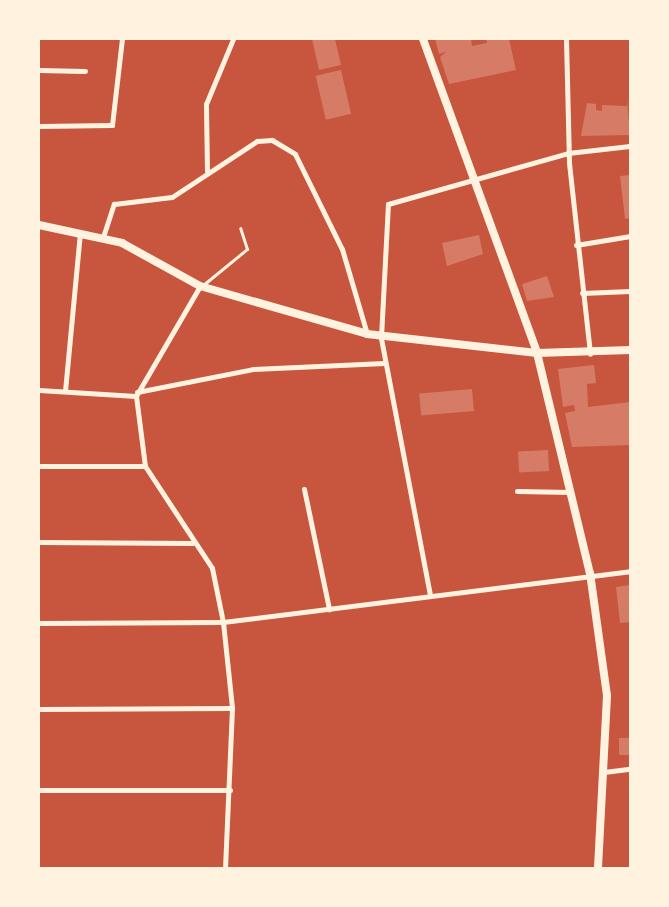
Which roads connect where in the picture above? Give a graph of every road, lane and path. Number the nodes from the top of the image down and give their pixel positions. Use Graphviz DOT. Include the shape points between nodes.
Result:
graph roads {
  1 [pos="122,39"];
  2 [pos="233,39"];
  3 [pos="423,39"];
  4 [pos="566,39"];
  5 [pos="39,70"];
  6 [pos="85,71"];
  7 [pos="39,126"];
  8 [pos="630,146"];
  9 [pos="568,153"];
  10 [pos="207,171"];
  11 [pos="474,181"];
  12 [pos="39,225"];
  13 [pos="240,228"];
  14 [pos="80,233"];
  15 [pos="630,236"];
  16 [pos="103,238"];
  17 [pos="576,245"];
  18 [pos="200,286"];
  19 [pos="630,291"];
  20 [pos="582,293"];
  21 [pos="367,334"];
  22 [pos="381,337"];
  23 [pos="630,350"];
  24 [pos="537,353"];
  25 [pos="590,355"];
  26 [pos="384,363"];
  27 [pos="39,390"];
  28 [pos="65,391"];
  29 [pos="136,394"];
  30 [pos="39,466"];
  31 [pos="145,466"];
  32 [pos="304,489"];
  33 [pos="517,491"];
  34 [pos="571,492"];
  35 [pos="39,542"];
  36 [pos="193,543"];
  37 [pos="630,571"];
  38 [pos="590,573"];
  39 [pos="430,595"];
  40 [pos="329,609"];
  41 [pos="222,622"];
  42 [pos="39,623"];
  43 [pos="232,708"];
  44 [pos="39,709"];
  45 [pos="630,769"];
  46 [pos="604,772"];
  47 [pos="39,790"];
  48 [pos="230,790"];
  49 [pos="225,868"];
  50 [pos="598,868"];
  1 -- 7 [label="street" via="112,125"];
  2 -- 10 [label="street" via="206,104"];
  3 -- 11 [label="street"];
  4 -- 9 [label="street"];
  5 -- 6 [label="street"];
  8 -- 9 [label="street"];
  9 -- 11 [label="street"];
  9 -- 17 [label="street"];
  10 -- 16 [label="street" via="172,197 114,204"];
  10 -- 21 [label="street" via="257,141 272,140 295,154 342,249"];
  11 -- 22 [label="street" via="388,204"];
  11 -- 24 [label="street"];
  12 -- 14 [label="street"];
  13 -- 18 [label="lane" via="247,249"];
  14 -- 16 [label="street"];
  14 -- 28 [label="street"];
  15 -- 17 [label="street"];
  16 -- 18 [label="street"];
  17 -- 20 [label="street"];
  18 -- 21 [label="street"];
  18 -- 29 [label="street"];
  19 -- 20 [label="street"];
  20 -- 25 [label="street"];
  21 -- 22 [label="street"];
  22 -- 24 [label="street"];
  22 -- 26 [label="street"];
  23 -- 25 [label="street"];
  24 -- 25 [label="street"];
  24 -- 34 [label="street"];
  26 -- 29 [label="street" via="253,369"];
  26 -- 39 [label="street"];
  27 -- 28 [label="street"];
  28 -- 29 [label="street"];
  29 -- 31 [label="street"];
  30 -- 31 [label="street"];
  31 -- 36 [label="street"];
  32 -- 40 [label="street"];
  33 -- 34 [label="street"];
  34 -- 38 [label="street"];
  35 -- 36 [label="street"];
  36 -- 41 [label="street" via="212,568"];
  37 -- 38 [label="street"];
  38 -- 39 [label="street"];
  38 -- 46 [label="street" via="607,696"];
  39 -- 40 [label="street"];
  40 -- 41 [label="street"];
  41 -- 42 [label="street"];
  41 -- 43 [label="street"];
  43 -- 44 [label="street"];
  43 -- 48 [label="street"];
  45 -- 46 [label="street"];
  46 -- 50 [label="street"];
  47 -- 48 [label="street"];
  48 -- 49 [label="street"];
}
